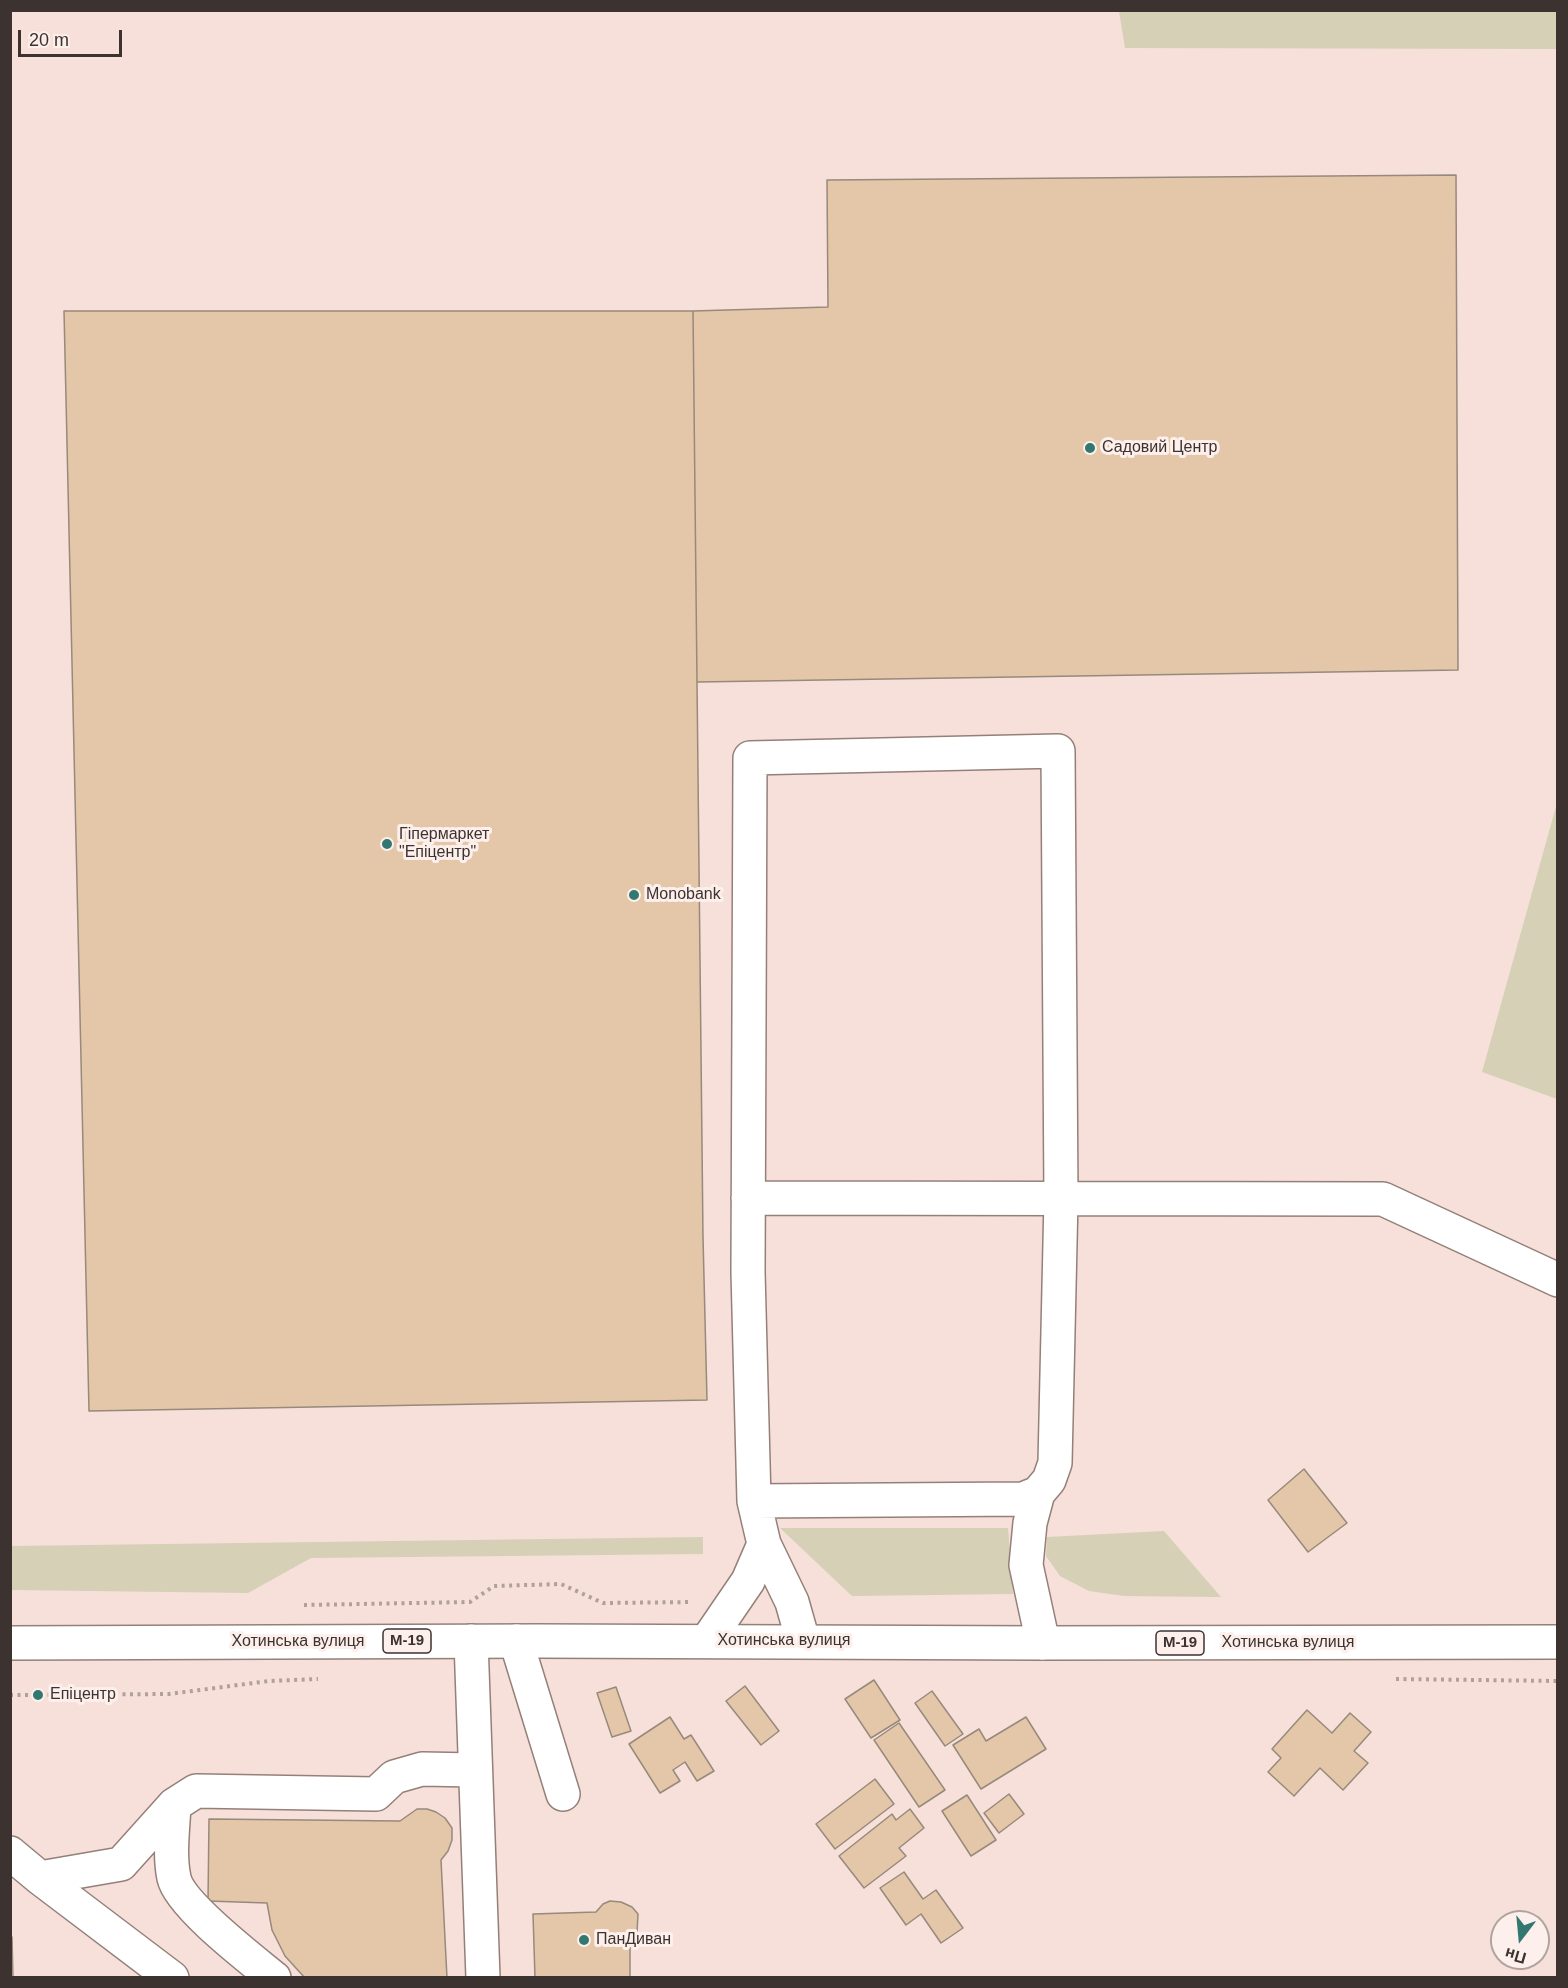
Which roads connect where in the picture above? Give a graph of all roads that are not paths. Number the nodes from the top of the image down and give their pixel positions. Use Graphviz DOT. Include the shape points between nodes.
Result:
graph roads {
  1 [pos="748,1198"];
  2 [pos="1060,1199"];
  3 [pos="1557,1280"];
  4 [pos="1038,1493"];
  5 [pos="754,1501"];
  6 [pos="764,1544"];
  7 [pos="471,1641"];
  8 [pos="516,1641"];
  9 [pos="707,1641"];
  10 [pos="803,1641"];
  11 [pos="1557,1642"];
  12 [pos="10,1643"];
  13 [pos="1043,1643"];
  14 [pos="475,1770"];
  15 [pos="563,1794"];
  16 [pos="174,1804"];
  17 [pos="10,1853"];
  18 [pos="40,1878"];
  19 [pos="172,1977"];
  20 [pos="274,1977"];
  21 [pos="483,1977"];
  1 -- 2 [label="main road"];
  1 -- 2 [label="main road" via="750,758 1058,751"];
  1 -- 5 [label="main road"];
  2 -- 3 [label="main road" via="1383,1199"];
  2 -- 4 [label="main road" via="1055,1463 1049,1480"];
  4 -- 5 [label="main road" via="1023,1499"];
  4 -- 13 [label="main road" via="1026,1565"];
  5 -- 6 [label="main road"];
  6 -- 9 [label="main road" via="748,1581"];
  6 -- 10 [label="main road" via="792,1602"];
  7 -- 8 [label="main road, Хотинська вулиця / М-19"];
  7 -- 12 [label="main road, Хотинська вулиця / М-19"];
  7 -- 14 [label="main road"];
  8 -- 9 [label="main road, Хотинська вулиця / М-19"];
  8 -- 15 [label="main road"];
  9 -- 10 [label="main road, Хотинська вулиця / М-19"];
  10 -- 13 [label="main road, Хотинська вулиця / М-19"];
  11 -- 13 [label="main road, Хотинська вулиця / М-19"];
  14 -- 16 [label="main road" via="422,1769 394,1778 376,1794 196,1791"];
  14 -- 21 [label="main road"];
  16 -- 18 [label="main road" via="121,1864"];
  16 -- 20 [label="main road" via="173,1868 178,1890 208,1922"];
  17 -- 18 [label="main road"];
  18 -- 19 [label="main road"];
}
